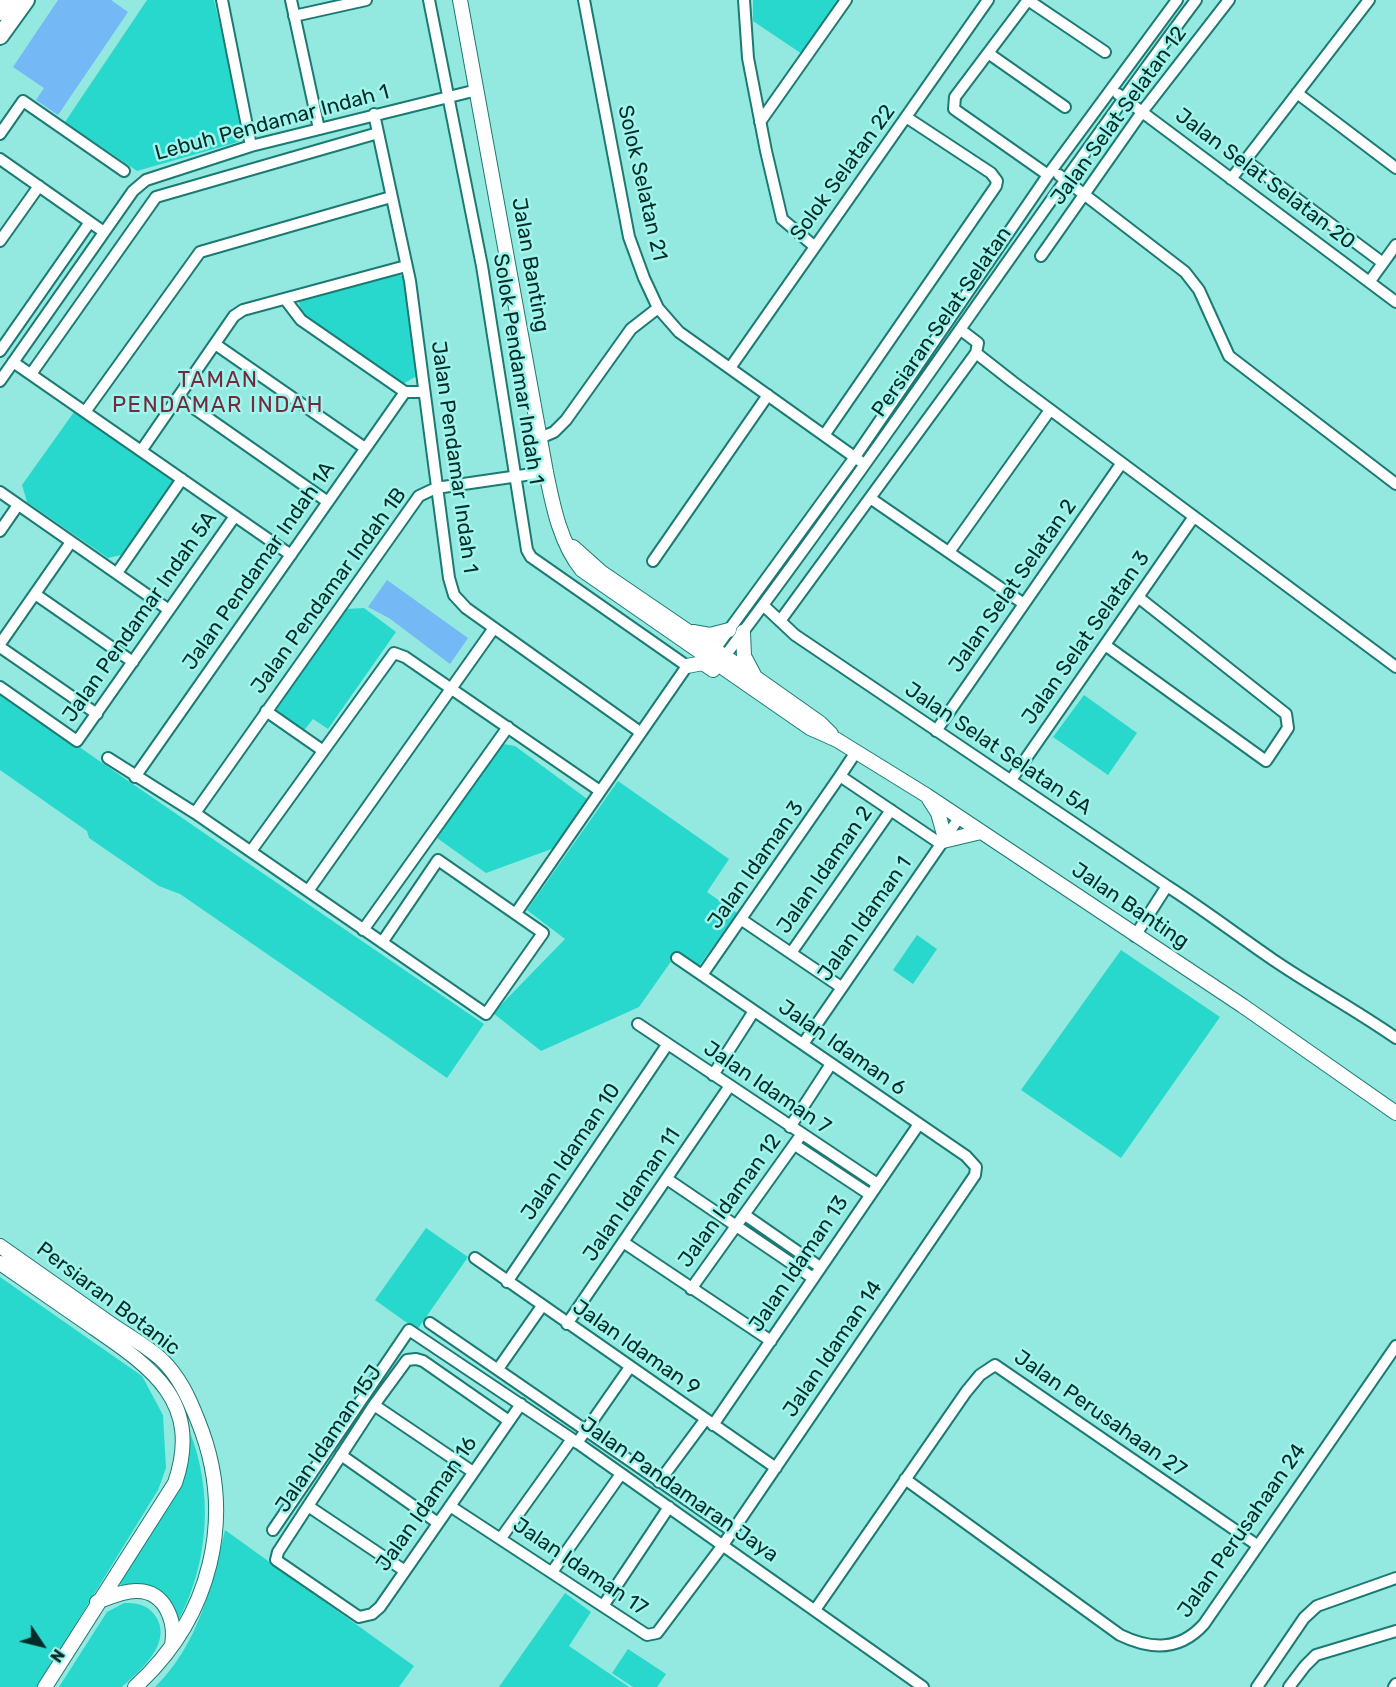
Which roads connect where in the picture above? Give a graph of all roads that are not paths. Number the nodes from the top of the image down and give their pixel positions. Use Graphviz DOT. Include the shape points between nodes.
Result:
graph roads {
  1 [pos="8,0"];
  2 [pos="27,0"];
  3 [pos="222,0"];
  4 [pos="291,0"];
  5 [pos="363,0"];
  6 [pos="429,0"];
  7 [pos="460,0"];
  8 [pos="584,0"];
  9 [pos="744,0"];
  10 [pos="846,0"];
  11 [pos="988,0"];
  12 [pos="1028,0"];
  13 [pos="1177,0"];
  14 [pos="1196,0"];
  15 [pos="1229,0"];
  16 [pos="1369,0"];
  17 [pos="294,16"];
  18 [pos="3,24"];
  19 [pos="1105,52"];
  20 [pos="988,53"];
  21 [pos="1110,88"];
  22 [pos="477,90"];
  23 [pos="1297,93"];
  24 [pos="448,95"];
  25 [pos="1123,98"];
  26 [pos="1065,107"];
  27 [pos="1142,112"];
  28 [pos="374,114"];
  29 [pos="906,117"];
  30 [pos="760,122"];
  31 [pos="319,129"];
  32 [pos="378,133"];
  33 [pos="0,134"];
  34 [pos="251,146"];
  35 [pos="0,159"];
  36 [pos="1245,160"];
  37 [pos="1396,168"];
  38 [pos="124,171"];
  39 [pos="1048,175"];
  40 [pos="1066,178"];
  41 [pos="1231,179"];
  42 [pos="39,186"];
  43 [pos="1085,193"];
  44 [pos="391,197"];
  45 [pos="1029,203"];
  46 [pos="90,222"];
  47 [pos="104,232"];
  48 [pos="0,241"];
  49 [pos="1396,245"];
  50 [pos="814,246"];
  51 [pos="1041,256"];
  52 [pos="1383,263"];
  53 [pos="406,266"];
  54 [pos="1370,281"];
  55 [pos="285,299"];
  56 [pos="1396,302"];
  57 [pos="658,308"];
  58 [pos="961,330"];
  59 [pos="215,344"];
  60 [pos="0,351"];
  61 [pos="976,353"];
  62 [pos="13,362"];
  63 [pos="730,368"];
  64 [pos="31,374"];
  65 [pos="0,381"];
  66 [pos="405,392"];
  67 [pos="423,392"];
  68 [pos="768,395"];
  69 [pos="178,398"];
  70 [pos="1050,410"];
  71 [pos="85,412"];
  72 [pos="825,434"];
  73 [pos="540,438"];
  74 [pos="365,448"];
  75 [pos="141,451"];
  76 [pos="855,457"];
  77 [pos="1121,464"];
  78 [pos="865,465"];
  79 [pos="546,472"];
  80 [pos="515,476"];
  81 [pos="182,479"];
  82 [pos="1396,484"];
  83 [pos="436,488"];
  84 [pos="0,492"];
  85 [pos="870,498"];
  86 [pos="328,502"];
  87 [pos="18,505"];
  88 [pos="235,516"];
  89 [pos="1193,518"];
  90 [pos="0,531"];
  91 [pos="563,535"];
  92 [pos="71,542"];
  93 [pos="949,552"];
  94 [pos="291,555"];
  95 [pos="653,561"];
  96 [pos="117,573"];
  97 [pos="35,594"];
  98 [pos="1138,597"];
  99 [pos="1024,604"];
  100 [pos="763,605"];
  101 [pos="169,610"];
  102 [pos="780,621"];
  103 [pos="494,628"];
  104 [pos="682,628"];
  105 [pos="736,631"];
  106 [pos="0,645"];
  107 [pos="1105,645"];
  108 [pos="716,658"];
  109 [pos="133,662"];
  110 [pos="687,666"];
  111 [pos="1396,667"];
  112 [pos="752,682"];
  113 [pos="0,687"];
  114 [pos="452,689"];
  115 [pos="266,711"];
  116 [pos="97,714"];
  117 [pos="508,727"];
  118 [pos="936,731"];
  119 [pos="640,732"];
  120 [pos="322,750"];
  121 [pos="856,752"];
  122 [pos="108,758"];
  123 [pos="840,776"];
  124 [pos="135,777"];
  125 [pos="1011,780"];
  126 [pos="600,791"];
  127 [pos="926,795"];
  128 [pos="891,810"];
  129 [pos="195,813"];
  130 [pos="959,818"];
  131 [pos="981,832"];
  132 [pos="943,841"];
  133 [pos="252,851"];
  134 [pos="1167,886"];
  135 [pos="308,891"];
  136 [pos="516,913"];
  137 [pos="742,920"];
  138 [pos="363,930"];
  139 [pos="1135,936"];
  140 [pos="383,941"];
  141 [pos="791,953"];
  142 [pos="678,958"];
  143 [pos="702,975"];
  144 [pos="841,987"];
  145 [pos="754,1011"];
  146 [pos="638,1024"];
  147 [pos="1396,1038"];
  148 [pos="668,1044"];
  149 [pos="803,1044"];
  150 [pos="831,1064"];
  151 [pos="712,1075"];
  152 [pos="729,1087"];
  153 [pos="1396,1113"];
  154 [pos="919,1124"];
  155 [pos="790,1127"];
  156 [pos="798,1140"];
  157 [pos="975,1175"];
  158 [pos="667,1179"];
  159 [pos="876,1183"];
  160 [pos="869,1194"];
  161 [pos="745,1215"];
  162 [pos="736,1226"];
  163 [pos="623,1242"];
  164 [pos="0,1246"];
  165 [pos="475,1258"];
  166 [pos="0,1263"];
  167 [pos="820,1267"];
  168 [pos="813,1278"];
  169 [pos="507,1282"];
  170 [pos="692,1289"];
  171 [pos="542,1306"];
  172 [pos="430,1323"];
  173 [pos="567,1324"];
  174 [pos="771,1341"];
  175 [pos="1396,1346"];
  176 [pos="630,1367"];
  177 [pos="498,1369"];
  178 [pos="521,1404"];
  179 [pos="374,1405"];
  180 [pos="509,1421"];
  181 [pos="709,1422"];
  182 [pos="587,1429"];
  183 [pos="575,1441"];
  184 [pos="341,1455"];
  185 [pos="776,1468"];
  186 [pos="473,1472"];
  187 [pos="621,1474"];
  188 [pos="905,1479"];
  189 [pos="659,1482"];
  190 [pos="308,1506"];
  191 [pos="450,1506"];
  192 [pos="669,1507"];
  193 [pos="438,1523"];
  194 [pos="273,1530"];
  195 [pos="732,1532"];
  196 [pos="501,1538"];
  197 [pos="723,1545"];
  198 [pos="1257,1545"];
  199 [pos="405,1571"];
  200 [pos="552,1572"];
  201 [pos="1396,1578"];
  202 [pos="97,1602"];
  203 [pos="603,1606"];
  204 [pos="815,1610"];
  205 [pos="359,1617"];
  206 [pos="1396,1631"];
  207 [pos="171,1651"];
  208 [pos="45,1687"];
  209 [pos="135,1687"];
  210 [pos="922,1687"];
  211 [pos="1257,1687"];
  212 [pos="1289,1687"];
  1 -- 18 [label="main road"];
  2 -- 18 [label="main road"];
  3 -- 34 [label="street"];
  4 -- 17 [label="street"];
  5 -- 17 [label="street"];
  6 -- 24 [label="street, Solok Pendamar Indah 1"];
  7 -- 22 [label="main road, Jalan Banting"];
  8 -- 57 [label="street, Solok Selatan 21" via="630,237"];
  9 -- 30 [label="street" via="748,58"];
  10 -- 30 [label="street"];
  11 -- 29 [label="street, Solok Selatan 22"];
  12 -- 19 [label="street"];
  12 -- 20 [label="street"];
  13 -- 21 [label="street, Persiaran Selat Selatan"];
  14 -- 25 [label="street, Persiaran Selat Selatan"];
  15 -- 27 [label="street, Jalan Selat Selatan 12"];
  16 -- 23 [label="street"];
  17 -- 31 [label="street"];
  20 -- 26 [label="street"];
  20 -- 39 [label="street" via="955,97 954,110"];
  21 -- 25 [label="street, Jalan Selat Selatan 20"];
  21 -- 39 [label="street, Persiaran Selat Selatan"];
  22 -- 24 [label="street, Lebuh Pendamar Indah 1"];
  22 -- 73 [label="main road, Jalan Banting"];
  23 -- 36 [label="street"];
  23 -- 37 [label="street"];
  24 -- 28 [label="street, Lebuh Pendamar Indah 1"];
  24 -- 80 [label="street, Solok Pendamar Indah 1" via="482,266"];
  25 -- 27 [label="street, Jalan Selat Selatan 20"];
  25 -- 40 [label="street, Persiaran Selat Selatan"];
  27 -- 41 [label="street, Jalan Selat Selatan 20"];
  27 -- 43 [label="street, Jalan Selat Selatan 12"];
  28 -- 31 [label="street, Lebuh Pendamar Indah 1"];
  28 -- 32 [label="street, Jalan Pendamar Indah 1"];
  29 -- 50 [label="street, Solok Selatan 22"];
  29 -- 72 [label="street" via="991,173 996,186"];
  30 -- 50 [label="street" via="783,219"];
  31 -- 34 [label="street, Lebuh Pendamar Indah 1"];
  32 -- 44 [label="street, Jalan Pendamar Indah 1"];
  32 -- 64 [label="street" via="156,198"];
  33 -- 38 [label="street" via="23,101"];
  34 -- 47 [label="street, Lebuh Pendamar Indah 1" via="146,180 133,191"];
  35 -- 42 [label="street"];
  36 -- 41 [label="street"];
  36 -- 52 [label="street"];
  39 -- 45 [label="street, Persiaran Selat Selatan"];
  40 -- 43 [label="street"];
  40 -- 45 [label="street" via="1053,177 1039,197"];
  40 -- 58 [label="street, Persiaran Selat Selatan"];
  41 -- 54 [label="street, Jalan Selat Selatan 20"];
  42 -- 46 [label="street"];
  42 -- 48 [label="street"];
  43 -- 51 [label="street, Jalan Selat Selatan 12"];
  43 -- 82 [label="street" via="1185,272 1199,290 1229,356"];
  44 -- 53 [label="street, Jalan Pendamar Indah 1"];
  44 -- 71 [label="street" via="200,252"];
  45 -- 76 [label="street, Persiaran Selat Selatan"];
  46 -- 47 [label="street"];
  46 -- 60 [label="street"];
  47 -- 62 [label="street, Lebuh Pendamar Indah 1"];
  49 -- 52 [label="street"];
  50 -- 63 [label="street, Solok Selatan 22"];
  52 -- 54 [label="street"];
  53 -- 55 [label="street"];
  53 -- 67 [label="street, Jalan Pendamar Indah 1"];
  54 -- 56 [label="street, Jalan Selat Selatan 20"];
  55 -- 59 [label="street" via="243,310 234,316"];
  55 -- 66 [label="street" via="301,320"];
  57 -- 63 [label="street, Solok Selatan 21" via="679,332"];
  57 -- 73 [label="street" via="631,329 566,420 554,432"];
  58 -- 61 [label="street" via="978,343"];
  58 -- 78 [label="street, Persiaran Selat Selatan"];
  59 -- 69 [label="street"];
  59 -- 74 [label="street"];
  61 -- 70 [label="street"];
  61 -- 85 [label="street"];
  62 -- 64 [label="street"];
  62 -- 65 [label="street, Lebuh Pendamar Indah 1"];
  63 -- 68 [label="street, Solok Selatan 21"];
  64 -- 71 [label="street"];
  66 -- 67 [label="street"];
  66 -- 74 [label="street, Jalan Pendamar Indah 1A"];
  67 -- 83 [label="street, Jalan Pendamar Indah 1"];
  68 -- 72 [label="street, Solok Selatan 21"];
  68 -- 95 [label="street"];
  69 -- 75 [label="street"];
  69 -- 86 [label="street"];
  70 -- 77 [label="street"];
  70 -- 93 [label="street"];
  71 -- 75 [label="street"];
  72 -- 76 [label="street, Solok Selatan 21"];
  73 -- 79 [label="main road, Jalan Banting"];
  74 -- 86 [label="street, Jalan Pendamar Indah 1A"];
  75 -- 81 [label="street"];
  76 -- 78 [label="street, Solok Selatan 21"];
  76 -- 105 [label="street, Persiaran Selat Selatan"];
  77 -- 89 [label="street"];
  77 -- 99 [label="street, Jalan Selat Selatan 2"];
  78 -- 100 [label="street, Persiaran Selat Selatan"];
  79 -- 80 [label="street, Jalan Pendamar Indah 1B"];
  79 -- 91 [label="main road, Jalan Banting"];
  80 -- 83 [label="street, Jalan Pendamar Indah 1B"];
  80 -- 110 [label="street, Solok Pendamar Indah 1" via="531,557"];
  81 -- 88 [label="street"];
  81 -- 96 [label="street"];
  83 -- 103 [label="street, Jalan Pendamar Indah 1" via="454,595"];
  83 -- 115 [label="street, Jalan Pendamar Indah 1B" via="411,505"];
  84 -- 87 [label="street"];
  85 -- 93 [label="street"];
  85 -- 102 [label="street"];
  86 -- 94 [label="street, Jalan Pendamar Indah 1A"];
  87 -- 90 [label="street"];
  87 -- 92 [label="street"];
  88 -- 94 [label="street"];
  88 -- 101 [label="street, Jalan Pendamar Indah 5A"];
  89 -- 98 [label="street, Jalan Selat Selatan 3"];
  89 -- 111 [label="street"];
  91 -- 104 [label="main road, Jalan Banting" via="600,572"];
  91 -- 108 [label="main road, Jalan Banting" via="568,551 588,575"];
  92 -- 96 [label="street"];
  92 -- 97 [label="street"];
  93 -- 99 [label="street"];
  94 -- 124 [label="street, Jalan Pendamar Indah 1A"];
  96 -- 101 [label="street"];
  97 -- 106 [label="street"];
  97 -- 109 [label="street"];
  98 -- 107 [label="street, Jalan Selat Selatan 3"];
  98 -- 107 [label="street" via="1286,714 1288,728 1266,761"];
  99 -- 118 [label="street, Jalan Selat Selatan 2"];
  100 -- 102 [label="street, Jalan Selat Selatan 5A"];
  100 -- 105 [label="street, Persiaran Selat Selatan"];
  101 -- 109 [label="street, Jalan Pendamar Indah 5A"];
  102 -- 118 [label="street, Jalan Selat Selatan 5A"];
  103 -- 114 [label="street"];
  103 -- 119 [label="street, Jalan Pendamar Indah 1"];
  104 -- 105 [label="main road" via="710,636"];
  104 -- 108 [label="main road, Jalan Banting"];
  105 -- 108 [label="street, Persiaran Selat Selatan"];
  105 -- 112 [label="main road"];
  106 -- 116 [label="street"];
  107 -- 125 [label="street, Jalan Selat Selatan 3"];
  108 -- 112 [label="main road, Jalan Banting"];
  109 -- 116 [label="street, Jalan Pendamar Indah 5A"];
  110 -- 112 [label="main road" via="703,663 728,680"];
  110 -- 119 [label="street"];
  112 -- 121 [label="main road, Jalan Banting" via="814,731"];
  113 -- 116 [label="street, Jalan Pendamar Indah 5A" via="77,741"];
  114 -- 117 [label="street"];
  114 -- 120 [label="street" via="393,653"];
  114 -- 135 [label="street"];
  115 -- 120 [label="street"];
  115 -- 129 [label="street, Jalan Pendamar Indah 1B"];
  117 -- 126 [label="street"];
  117 -- 138 [label="street"];
  118 -- 125 [label="street, Jalan Selat Selatan 5A"];
  119 -- 126 [label="street"];
  120 -- 133 [label="street"];
  121 -- 123 [label="street, Jalan Idaman 3"];
  121 -- 127 [label="main road, Jalan Banting"];
  122 -- 124 [label="street"];
  123 -- 128 [label="street"];
  123 -- 137 [label="street, Jalan Idaman 3"];
  124 -- 129 [label="street"];
  125 -- 134 [label="street, Jalan Selat Selatan 5A"];
  126 -- 136 [label="street"];
  127 -- 130 [label="main road, Jalan Banting"];
  127 -- 132 [label="main road" via="938,813"];
  128 -- 132 [label="street"];
  128 -- 141 [label="street, Jalan Idaman 2"];
  129 -- 133 [label="street"];
  130 -- 131 [label="main road, Jalan Banting"];
  130 -- 132 [label="street, Jalan Idaman 1"];
  131 -- 132 [label="main road"];
  131 -- 139 [label="main road, Jalan Banting"];
  132 -- 144 [label="street, Jalan Idaman 1"];
  133 -- 135 [label="street"];
  134 -- 139 [label="street"];
  134 -- 147 [label="street, Jalan Selat Selatan 5A" via="1273,960"];
  135 -- 138 [label="street"];
  136 -- 140 [label="street" via="438,860"];
  136 -- 140 [label="street" via="543,933 486,1014"];
  137 -- 141 [label="street"];
  137 -- 143 [label="street, Jalan Idaman 3"];
  138 -- 140 [label="street"];
  139 -- 153 [label="main road, Jalan Banting"];
  141 -- 144 [label="street"];
  142 -- 143 [label="street, Jalan Idaman 6"];
  143 -- 145 [label="street, Jalan Idaman 6"];
  144 -- 149 [label="street, Jalan Idaman 1"];
  145 -- 149 [label="street, Jalan Idaman 6"];
  145 -- 151 [label="street"];
  146 -- 148 [label="street, Jalan Idaman 7"];
  148 -- 151 [label="street, Jalan Idaman 7"];
  148 -- 169 [label="street, Jalan Idaman 10"];
  149 -- 150 [label="street, Jalan Idaman 6"];
  150 -- 154 [label="street, Jalan Idaman 6"];
  150 -- 155 [label="street"];
  151 -- 152 [label="street, Jalan Idaman 7"];
  152 -- 155 [label="street, Jalan Idaman 7"];
  152 -- 158 [label="street, Jalan Idaman 11"];
  154 -- 157 [label="street, Jalan Idaman 6" via="973,1161"];
  154 -- 159 [label="street, Jalan Idaman 13"];
  155 -- 156 [label="street, Jalan Idaman 7"];
  156 -- 159 [label="street, Jalan Idaman 7"];
  156 -- 160 [label="street, Jalan Idaman 7"];
  156 -- 161 [label="street, Jalan Idaman 12"];
  157 -- 185 [label="street, Jalan Idaman 14"];
  158 -- 162 [label="street"];
  158 -- 163 [label="street, Jalan Idaman 11"];
  159 -- 160 [label="street, Jalan Idaman 13"];
  160 -- 167 [label="street, Jalan Idaman 13"];
  161 -- 162 [label="street, Jalan Idaman 12"];
  161 -- 167 [label="street"];
  162 -- 168 [label="street"];
  162 -- 170 [label="street, Jalan Idaman 12"];
  163 -- 170 [label="street"];
  163 -- 173 [label="street, Jalan Idaman 11"];
  164 -- 207 [label="main road, Persiaran Botanic" via="160,1359 186,1391 212,1458 217,1506 214,1538 199,1600"];
  165 -- 169 [label="street, Jalan Idaman 9"];
  166 -- 202 [label="main road, Persiaran Botanic" via="138,1358 159,1378 180,1413 184,1448 176,1483"];
  167 -- 168 [label="street, Jalan Idaman 13"];
  168 -- 174 [label="street, Jalan Idaman 13"];
  169 -- 171 [label="street, Jalan Idaman 9"];
  170 -- 174 [label="street"];
  171 -- 173 [label="street, Jalan Idaman 9"];
  171 -- 177 [label="street"];
  172 -- 177 [label="street, Jalan Pandamaran Jaya"];
  173 -- 176 [label="street, Jalan Idaman 9"];
  174 -- 181 [label="street, Jalan Idaman 13"];
  175 -- 198 [label="street, Jalan Perusahaan 24"];
  176 -- 181 [label="street, Jalan Idaman 9"];
  176 -- 182 [label="street"];
  177 -- 182 [label="street, Jalan Pandamaran Jaya"];
  178 -- 180 [label="street, Jalan Idaman 16"];
  178 -- 183 [label="street, Jalan Pandamaran Jaya"];
  178 -- 194 [label="street, Jalan Pandamaran Jaya" via="409,1330"];
  179 -- 180 [label="street, Jalan Idaman 15J" via="403,1364 416,1359"];
  179 -- 184 [label="street, Jalan Idaman 15J"];
  179 -- 186 [label="street"];
  180 -- 186 [label="street, Jalan Idaman 16"];
  181 -- 185 [label="street, Jalan Idaman 9"];
  181 -- 189 [label="street, Jalan Idaman 13"];
  182 -- 183 [label="street"];
  182 -- 189 [label="street, Jalan Pandamaran Jaya"];
  183 -- 187 [label="street, Jalan Pandamaran Jaya"];
  183 -- 196 [label="street"];
  184 -- 190 [label="street, Jalan Idaman 15J"];
  184 -- 193 [label="street"];
  185 -- 195 [label="street, Jalan Idaman 14"];
  186 -- 191 [label="street, Jalan Idaman 16"];
  187 -- 192 [label="street, Jalan Pandamaran Jaya"];
  187 -- 200 [label="street"];
  188 -- 198 [label="street, Jalan Perusahaan 24" via="1120,1635 1145,1645 1171,1645 1196,1632"];
  188 -- 198 [label="street, Jalan Perusahaan 27" via="966,1392 995,1365"];
  188 -- 204 [label="street, Jalan Perusahaan 27"];
  189 -- 195 [label="street, Jalan Pandamaran Jaya"];
  190 -- 199 [label="street"];
  190 -- 205 [label="street, Jalan Idaman 15J" via="276,1560"];
  191 -- 193 [label="street, Jalan Idaman 16"];
  191 -- 196 [label="street, Jalan Idaman 17"];
  192 -- 197 [label="street, Jalan Pandamaran Jaya"];
  192 -- 203 [label="street"];
  193 -- 199 [label="street, Jalan Idaman 16"];
  195 -- 197 [label="street, Jalan Idaman 14"];
  196 -- 200 [label="street, Jalan Idaman 17"];
  197 -- 203 [label="street, Jalan Idaman 17" via="657,1633 647,1635"];
  197 -- 204 [label="street, Jalan Pandamaran Jaya"];
  199 -- 205 [label="street, Jalan Idaman 16" via="376,1611"];
  200 -- 203 [label="street, Jalan Idaman 17"];
  201 -- 211 [label="street" via="1317,1606"];
  202 -- 207 [label="main road" via="137,1591 153,1596 172,1618"];
  202 -- 208 [label="main road, Persiaran Botanic"];
  204 -- 210 [label="street, Jalan Pandamaran Jaya"];
  206 -- 212 [label="street" via="1316,1655"];
  207 -- 209 [label="main road, Persiaran Botanic"];
}
